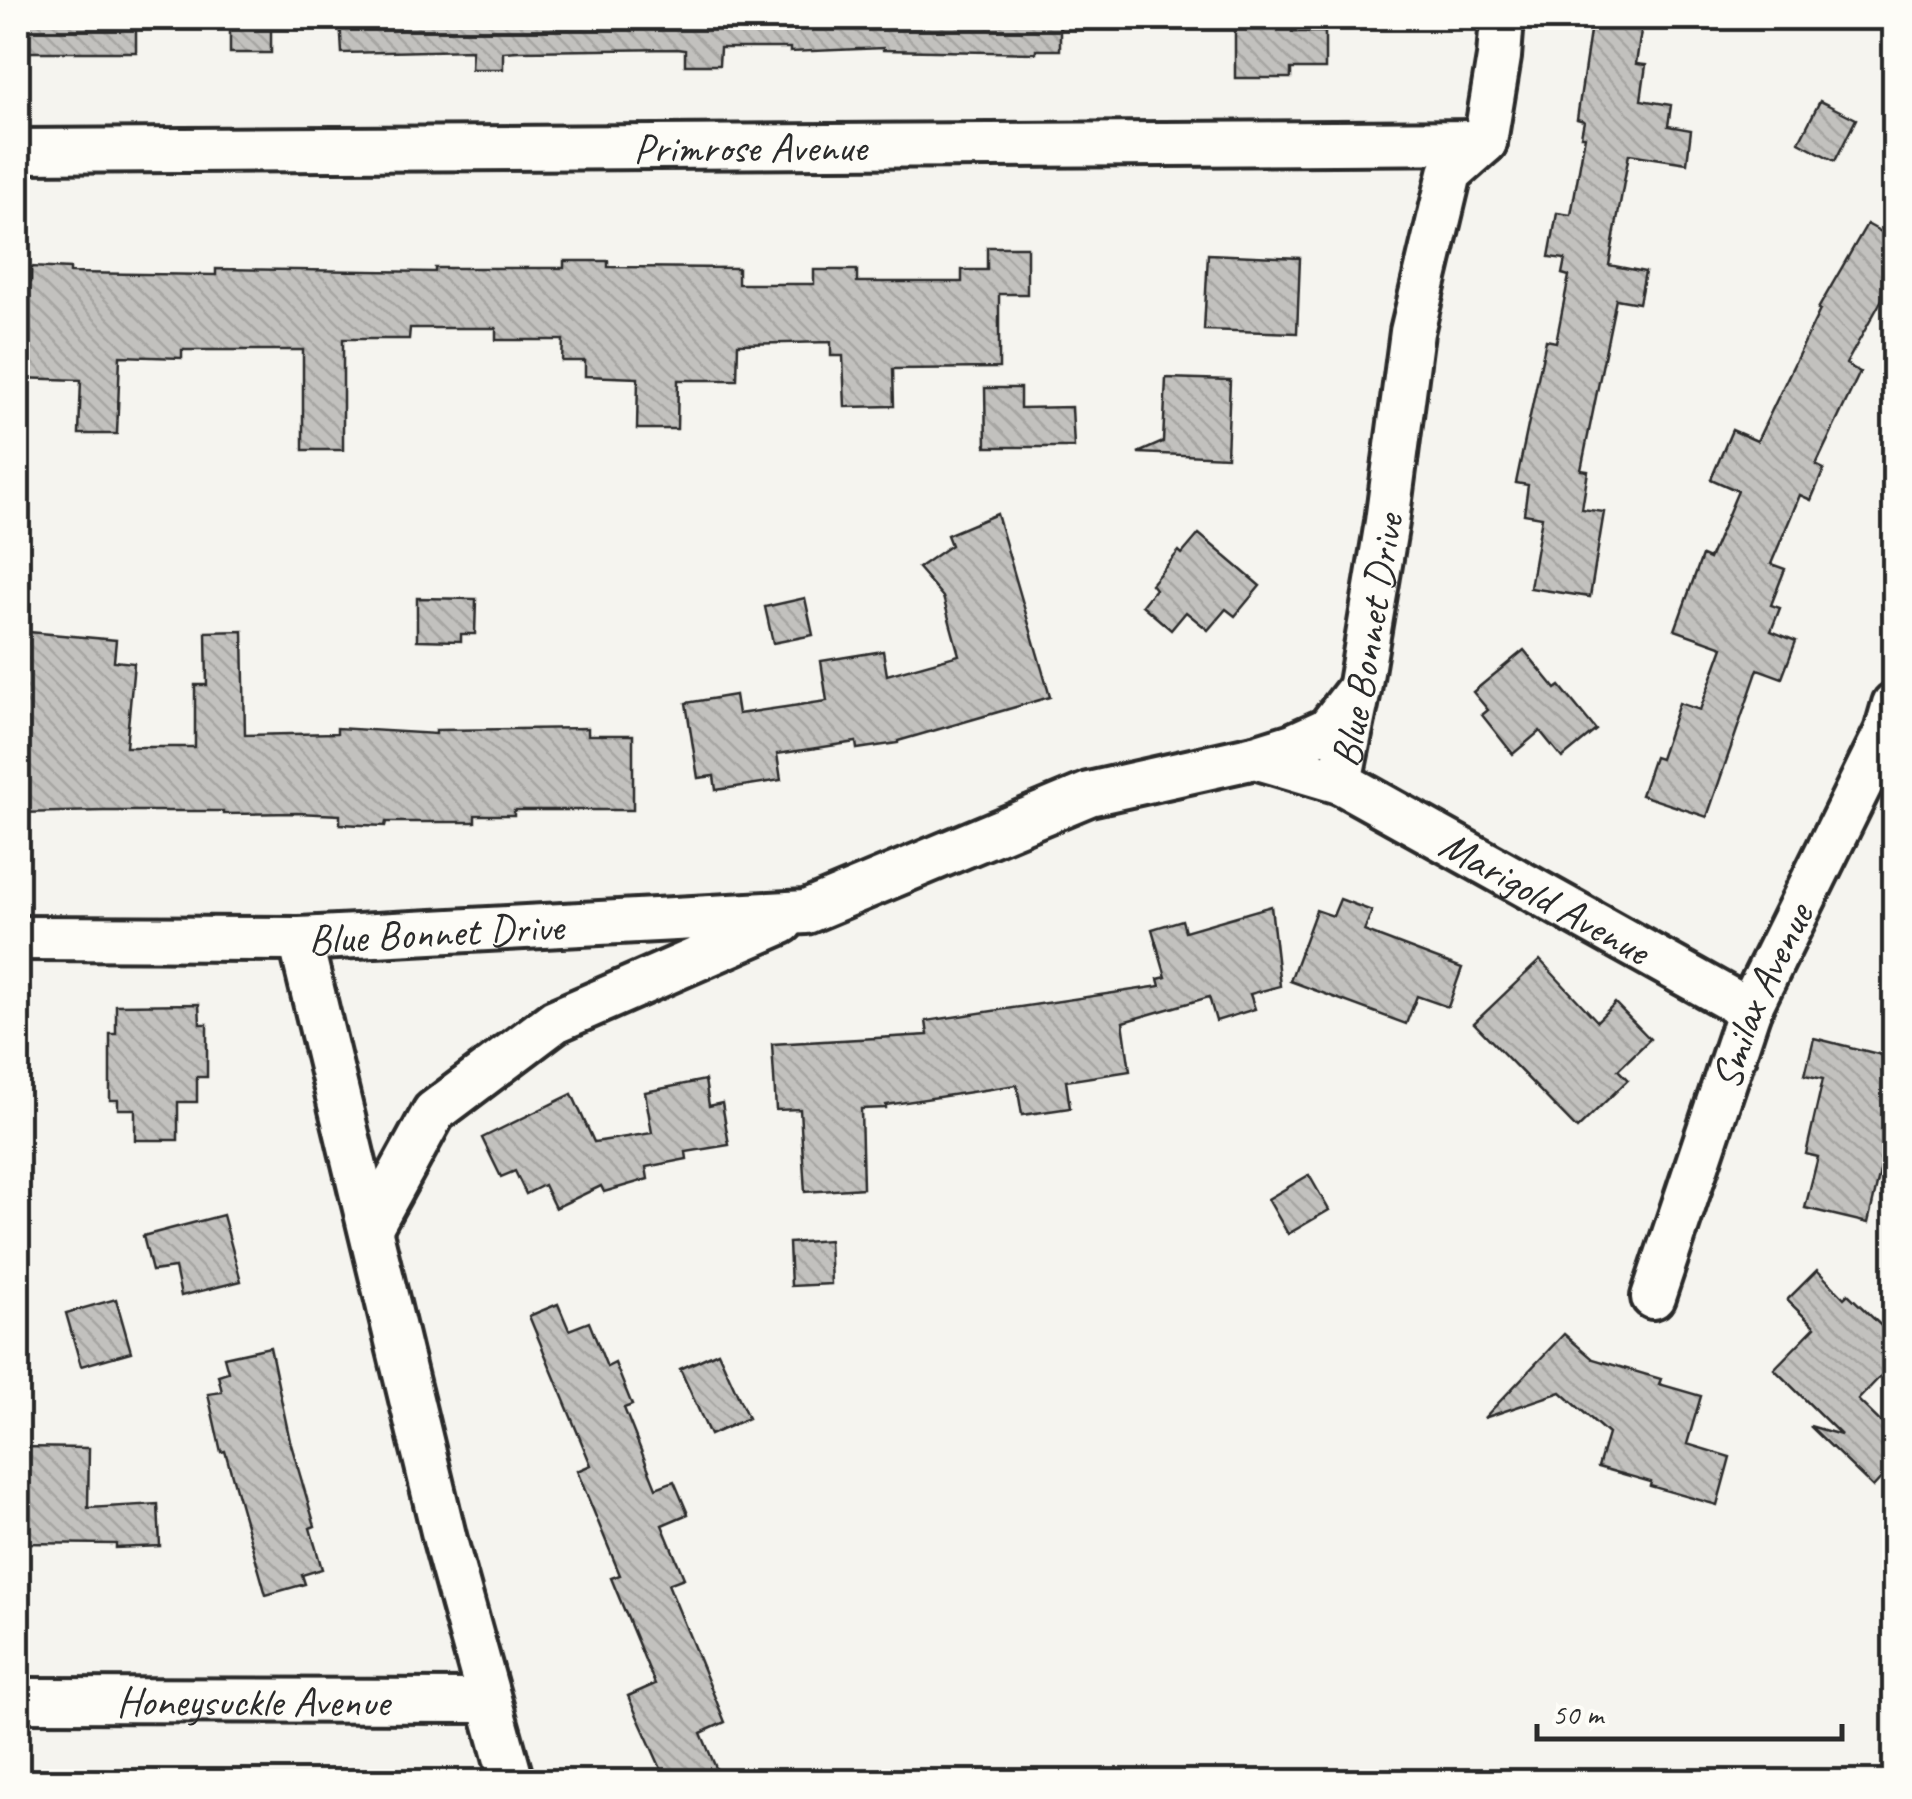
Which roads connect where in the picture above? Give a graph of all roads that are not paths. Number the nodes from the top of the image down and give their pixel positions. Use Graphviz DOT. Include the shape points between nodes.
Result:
graph roads {
  1 [pos="1502,18"];
  2 [pos="1485,142"];
  3 [pos="18,151"];
  4 [pos="1358,690"];
  5 [pos="1892,722"];
  6 [pos="1254,757"];
  7 [pos="1340,782"];
  8 [pos="806,912"];
  9 [pos="18,938"];
  10 [pos="300,939"];
  11 [pos="1749,1010"];
  12 [pos="371,1227"];
  13 [pos="1653,1297"];
  14 [pos="18,1700"];
  15 [pos="490,1700"];
  16 [pos="512,1782"];
  1 -- 2 [label="street"];
  2 -- 3 [label="street, Primrose Avenue"];
  2 -- 4 [label="street, Blue Bonnet Drive" via="1450,173 1412,332"];
  4 -- 6 [label="street" via="1328,728"];
  4 -- 7 [label="street, Blue Bonnet Drive"];
  5 -- 11 [label="street, Smilax Avenue"];
  6 -- 7 [label="street, Blue Bonnet Drive"];
  6 -- 8 [label="street, Blue Bonnet Drive" via="1089,794"];
  7 -- 11 [label="street, Marigold Avenue"];
  8 -- 10 [label="street, Blue Bonnet Drive"];
  8 -- 12 [label="street, Blue Bonnet Drive" via="555,1020 434,1112"];
  9 -- 10 [label="street"];
  10 -- 12 [label="street, Blue Bonnet Drive"];
  11 -- 13 [label="street, Smilax Avenue"];
  12 -- 15 [label="street, Blue Bonnet Drive"];
  14 -- 15 [label="street, Honeysuckle Avenue"];
  15 -- 16 [label="street, Blue Bonnet Drive"];
}
